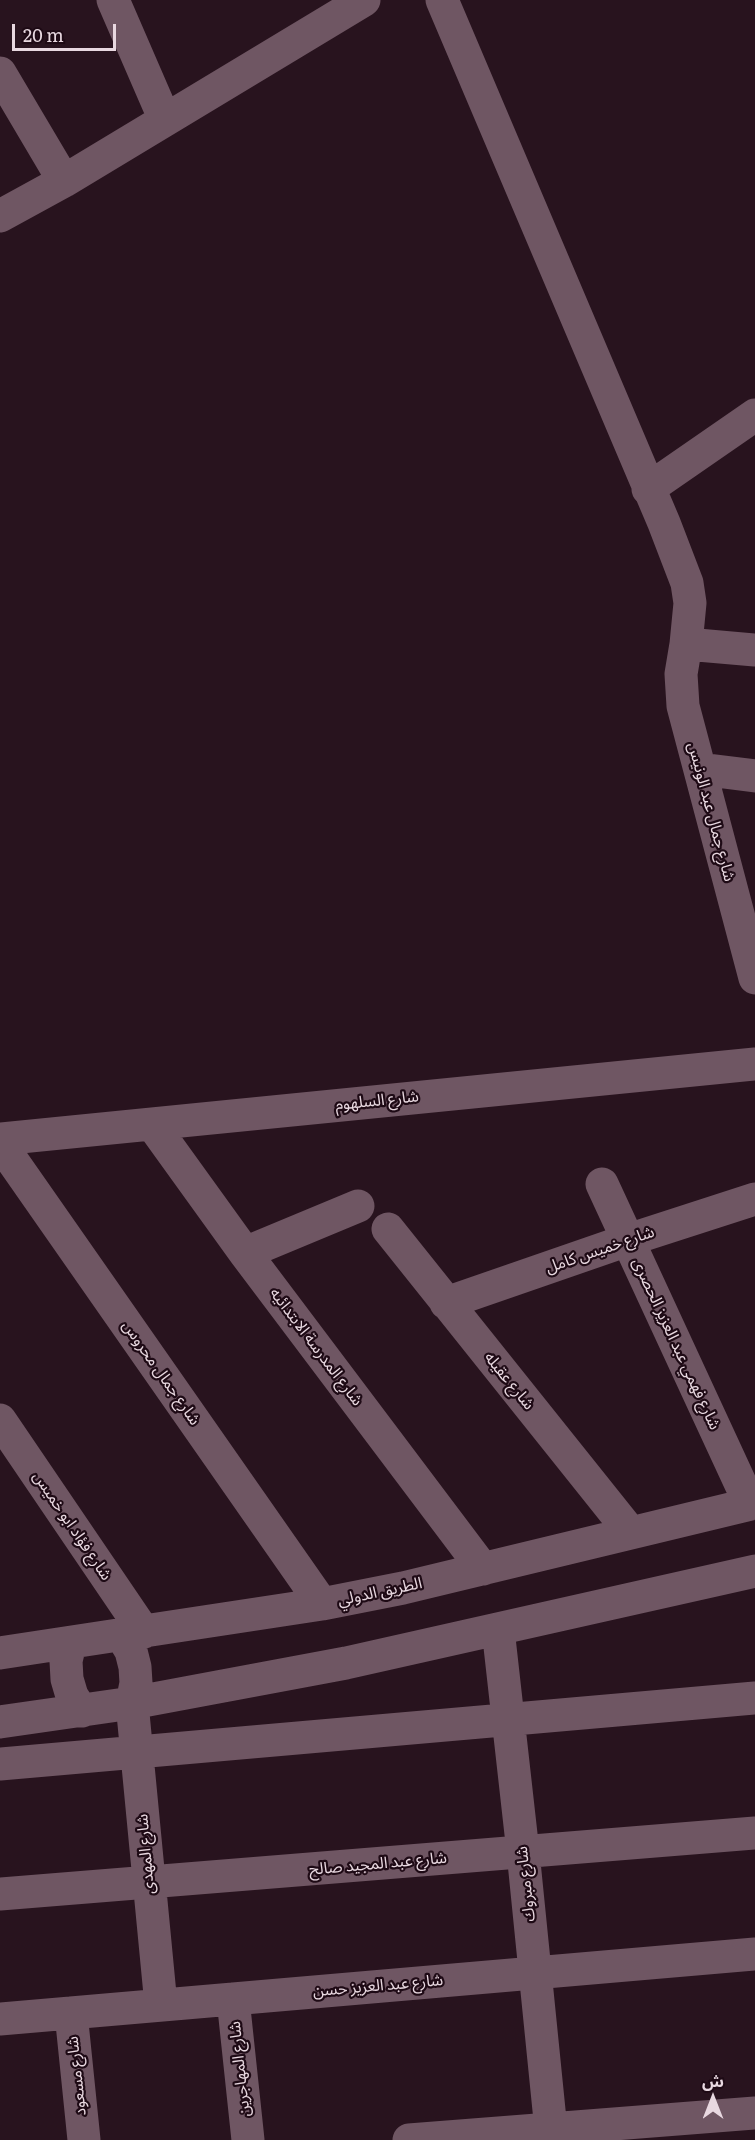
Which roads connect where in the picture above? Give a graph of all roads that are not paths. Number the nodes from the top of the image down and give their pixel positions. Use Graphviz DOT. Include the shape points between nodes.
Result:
graph roads {
  1 [pos="113,0"];
  2 [pos="364,0"];
  3 [pos="442,0"];
  4 [pos="0,73"];
  5 [pos="165,120"];
  6 [pos="64,181"];
  7 [pos="0,216"];
  8 [pos="755,415"];
  9 [pos="648,489"];
  10 [pos="686,644"];
  11 [pos="755,650"];
  12 [pos="700,768"];
  13 [pos="755,776"];
  14 [pos="755,978"];
  15 [pos="755,1064"];
  16 [pos="152,1124"];
  17 [pos="0,1141"];
  18 [pos="602,1184"];
  19 [pos="755,1199"];
  20 [pos="358,1206"];
  21 [pos="388,1229"];
  22 [pos="628,1240"];
  23 [pos="245,1253"];
  24 [pos="446,1303"];
  25 [pos="0,1420"];
  26 [pos="752,1503"];
  27 [pos="631,1533"];
  28 [pos="483,1569"];
  29 [pos="755,1571"];
  30 [pos="322,1604"];
  31 [pos="498,1629"];
  32 [pos="133,1634"];
  33 [pos="70,1644"];
  34 [pos="0,1653"];
  35 [pos="755,1698"];
  36 [pos="132,1703"];
  37 [pos="82,1711"];
  38 [pos="508,1719"];
  39 [pos="0,1722"];
  40 [pos="137,1752"];
  41 [pos="0,1764"];
  42 [pos="755,1833"];
  43 [pos="523,1852"];
  44 [pos="148,1882"];
  45 [pos="0,1894"];
  46 [pos="755,1954"];
  47 [pos="535,1973"];
  48 [pos="232,1999"];
  49 [pos="161,2005"];
  50 [pos="71,2013"];
  51 [pos="0,2019"];
  52 [pos="755,2113"];
  53 [pos="551,2134"];
  54 [pos="84,2140"];
  55 [pos="248,2140"];
  56 [pos="409,2140"];
  1 -- 5 [label="street"];
  2 -- 5 [label="street"];
  3 -- 9 [label="street, شارع جمال عبد الونيس"];
  4 -- 6 [label="street"];
  5 -- 6 [label="street"];
  6 -- 7 [label="street"];
  8 -- 9 [label="street"];
  9 -- 10 [label="street, شارع جمال عبد الونيس" via="687,583 690,603"];
  10 -- 11 [label="street"];
  10 -- 12 [label="street, شارع جمال عبد الونيس" via="681,690"];
  12 -- 13 [label="street"];
  12 -- 14 [label="street, شارع جمال عبد الونيس"];
  15 -- 16 [label="street, شارع السلهوم"];
  16 -- 17 [label="street, شارع السلهوم"];
  16 -- 23 [label="street, شارع المدرسة الابتدائيه"];
  17 -- 30 [label="street, شارع جمال محروس"];
  18 -- 22 [label="street, شارع فهمي عبد العزيز الحصرى"];
  19 -- 22 [label="street, شارع خميس كامل"];
  20 -- 23 [label="street"];
  21 -- 24 [label="street, شارع عقيله"];
  22 -- 24 [label="street, شارع خميس كامل"];
  22 -- 26 [label="street, شارع فهمي عبد العزيز الحصرى"];
  23 -- 28 [label="street, شارع المدرسة الابتدائيه"];
  24 -- 27 [label="street, شارع عقيله"];
  25 -- 32 [label="street, شارع فؤاد ابو خميس"];
  26 -- 27 [label="street, الطريق الدولي"];
  27 -- 28 [label="street, الطريق الدولي"];
  28 -- 30 [label="street, الطريق الدولي"];
  29 -- 31 [label="street"];
  30 -- 32 [label="street, الطريق الدولي"];
  31 -- 36 [label="street" via="346,1663"];
  31 -- 38 [label="street, شارع مبروك"];
  32 -- 33 [label="street, الطريق الدولي"];
  32 -- 36 [label="street, شارع فؤاد ابو خميس" via="131,1651 136,1683"];
  33 -- 34 [label="street, الطريق الدولي"];
  33 -- 37 [label="street" via="67,1679"];
  35 -- 38 [label="street"];
  36 -- 37 [label="street"];
  36 -- 40 [label="street, شارع المهدى"];
  37 -- 39 [label="street"];
  38 -- 40 [label="street"];
  38 -- 43 [label="street, شارع مبروك"];
  40 -- 41 [label="street"];
  40 -- 44 [label="street, شارع المهدى"];
  42 -- 43 [label="street, شارع عبد المجيد صالح"];
  43 -- 44 [label="street, شارع عبد المجيد صالح"];
  43 -- 47 [label="street, شارع مبروك"];
  44 -- 45 [label="street, شارع عبد المجيد صالح"];
  44 -- 49 [label="street, شارع المهدى"];
  46 -- 47 [label="street, شارع عبد العزيز حسن"];
  47 -- 48 [label="street, شارع عبد العزيز حسن"];
  47 -- 53 [label="street, شارع مبروك"];
  48 -- 49 [label="street, شارع عبد العزيز حسن"];
  48 -- 55 [label="street, شارع المهاجرين"];
  49 -- 50 [label="street, شارع عبد العزيز حسن"];
  50 -- 51 [label="street, شارع عبد العزيز حسن"];
  50 -- 54 [label="street, شارع مسعود"];
  52 -- 53 [label="street"];
  53 -- 56 [label="street"];
}
